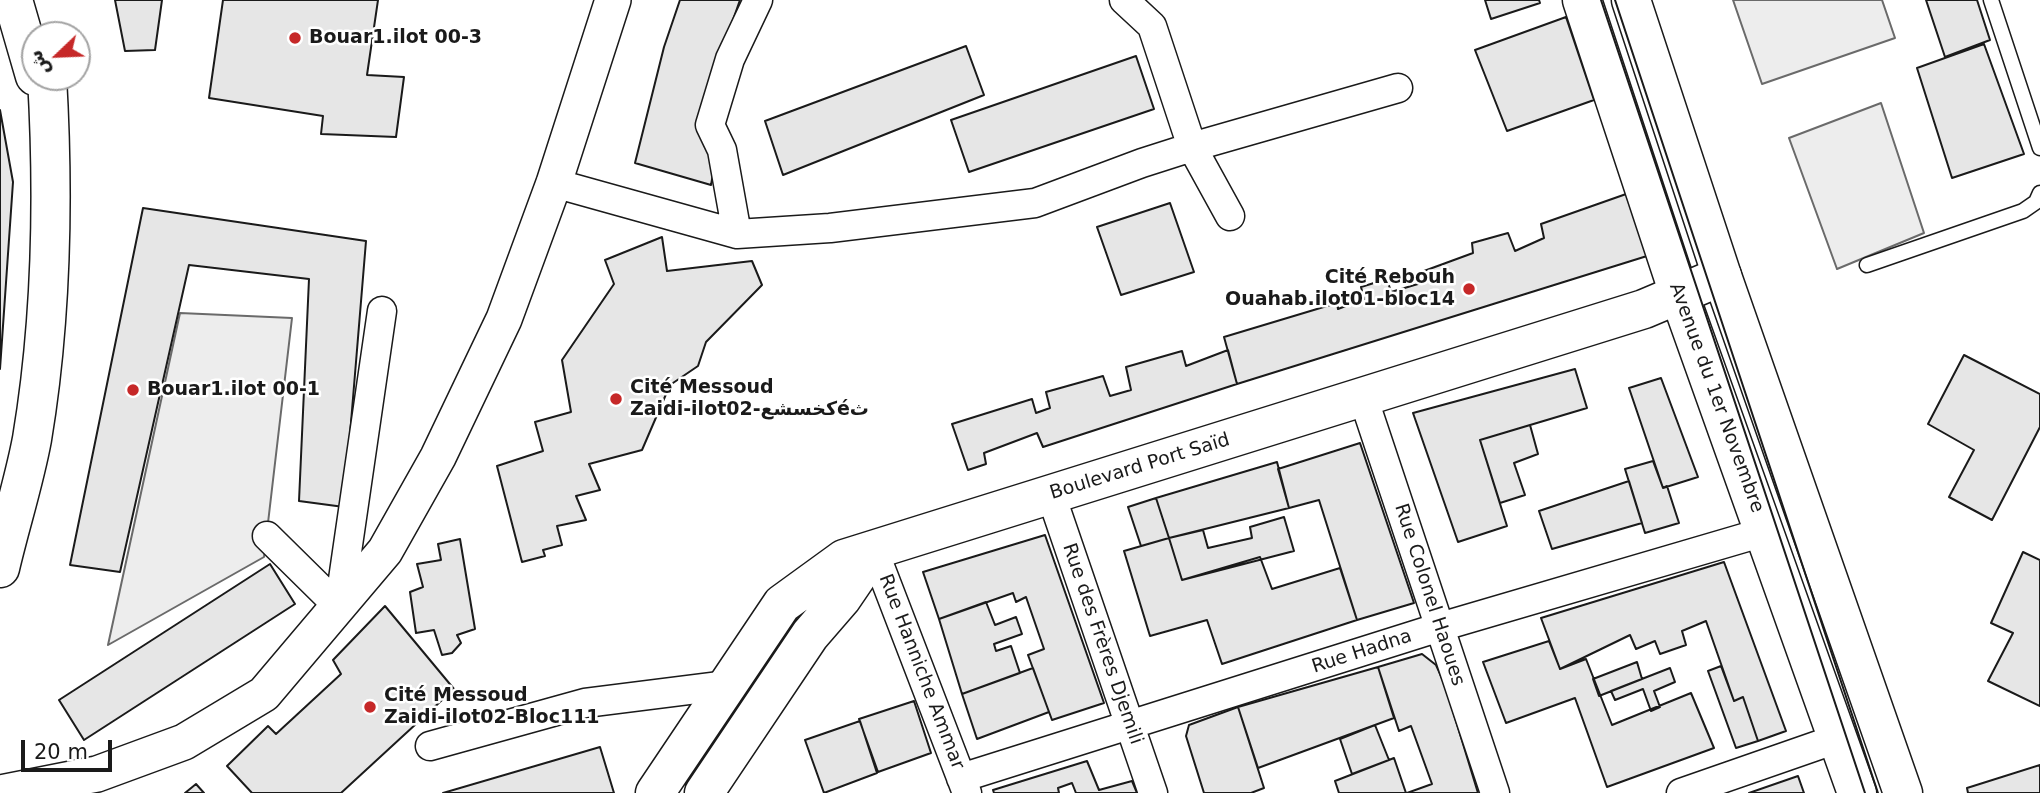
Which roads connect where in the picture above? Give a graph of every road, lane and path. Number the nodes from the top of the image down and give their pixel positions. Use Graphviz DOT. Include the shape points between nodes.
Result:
graph roads {
  1 [pos="13,0"];
  2 [pos="41,0"];
  3 [pos="613,0"];
  4 [pos="758,0"];
  5 [pos="1124,0"];
  6 [pos="1582,0"];
  7 [pos="1631,0"];
  8 [pos="1991,0"];
  9 [pos="43,21"];
  10 [pos="21,28"];
  11 [pos="1398,88"];
  12 [pos="39,91"];
  13 [pos="48,91"];
  14 [pos="50,127"];
  15 [pos="1192,147"];
  16 [pos="2040,148"];
  17 [pos="554,183"];
  18 [pos="2040,193"];
  19 [pos="1230,216"];
  20 [pos="737,234"];
  21 [pos="1867,265"];
  22 [pos="1722,276"];
  23 [pos="1679,294"];
  24 [pos="382,311"];
  25 [pos="1363,397"];
  26 [pos="1051,495"];
  27 [pos="1764,532"];
  28 [pos="267,536"];
  29 [pos="874,551"];
  30 [pos="0,568"];
  31 [pos="339,607"];
  32 [pos="1440,627"];
  33 [pos="728,685"];
  34 [pos="1130,725"];
  35 [pos="1839,738"];
  36 [pos="430,746"];
  37 [pos="964,785"];
  38 [pos="0,793"];
  39 [pos="655,793"];
  40 [pos="704,793"];
  41 [pos="1153,793"];
  42 [pos="1495,793"];
  43 [pos="1681,793"];
  44 [pos="1857,793"];
  45 [pos="1903,793"];
  1 -- 10 [label="main road"];
  2 -- 9 [label="main road"];
  3 -- 17 [label="street"];
  4 -- 20 [label="street" via="730,59 710,125 722,150"];
  5 -- 15 [label="street" via="1152,26"];
  6 -- 23 [label="main road, Avenue du 1er Novembre"];
  7 -- 22 [label="main road"];
  8 -- 16 [label="lane"];
  11 -- 15 [label="street"];
  12 -- 14 [label="main road"];
  13 -- 14 [label="main road"];
  14 -- 30 [label="main road" via="49,297 31,440"];
  15 -- 19 [label="street"];
  15 -- 20 [label="street" via="1035,203 830,228"];
  17 -- 20 [label="street"];
  17 -- 31 [label="street" via="504,319 438,457 385,551"];
  18 -- 21 [label="lane" via="2023,211"];
  22 -- 23 [label="main road, Boulevard Port Saïd"];
  22 -- 45 [label="main road"];
  23 -- 25 [label="main road, Boulevard Port Saïd"];
  23 -- 27 [label="main road, Avenue du 1er Novembre"];
  24 -- 31 [label="street"];
  25 -- 26 [label="main road, Boulevard Port Saïd"];
  25 -- 32 [label="street, Rue Colonel Haoues"];
  26 -- 29 [label="main road, Boulevard Port Saïd"];
  26 -- 34 [label="street, Rue des Frères Djemili"];
  27 -- 32 [label="street, Rue Hadna"];
  27 -- 35 [label="main road, Avenue du 1er Novembre"];
  28 -- 31 [label="street"];
  29 -- 33 [label="main road, Boulevard Port Saïd" via="844,559 782,604"];
  29 -- 37 [label="street, Rue Hanniche Ammar"];
  29 -- 40 [label="main road" via="810,635"];
  31 -- 38 [label="street" via="264,694 184,742 97,774"];
  32 -- 34 [label="street, Rue Hadna"];
  32 -- 42 [label="street, Rue Colonel Haoues"];
  33 -- 36 [label="street" via="584,703"];
  33 -- 39 [label="main road, Boulevard Port Saïd"];
  34 -- 37 [label="street, Rue Hadna"];
  34 -- 41 [label="street, Rue des Frères Djemili"];
  35 -- 43 [label="street"];
  35 -- 44 [label="main road, Avenue du 1er Novembre"];
}
